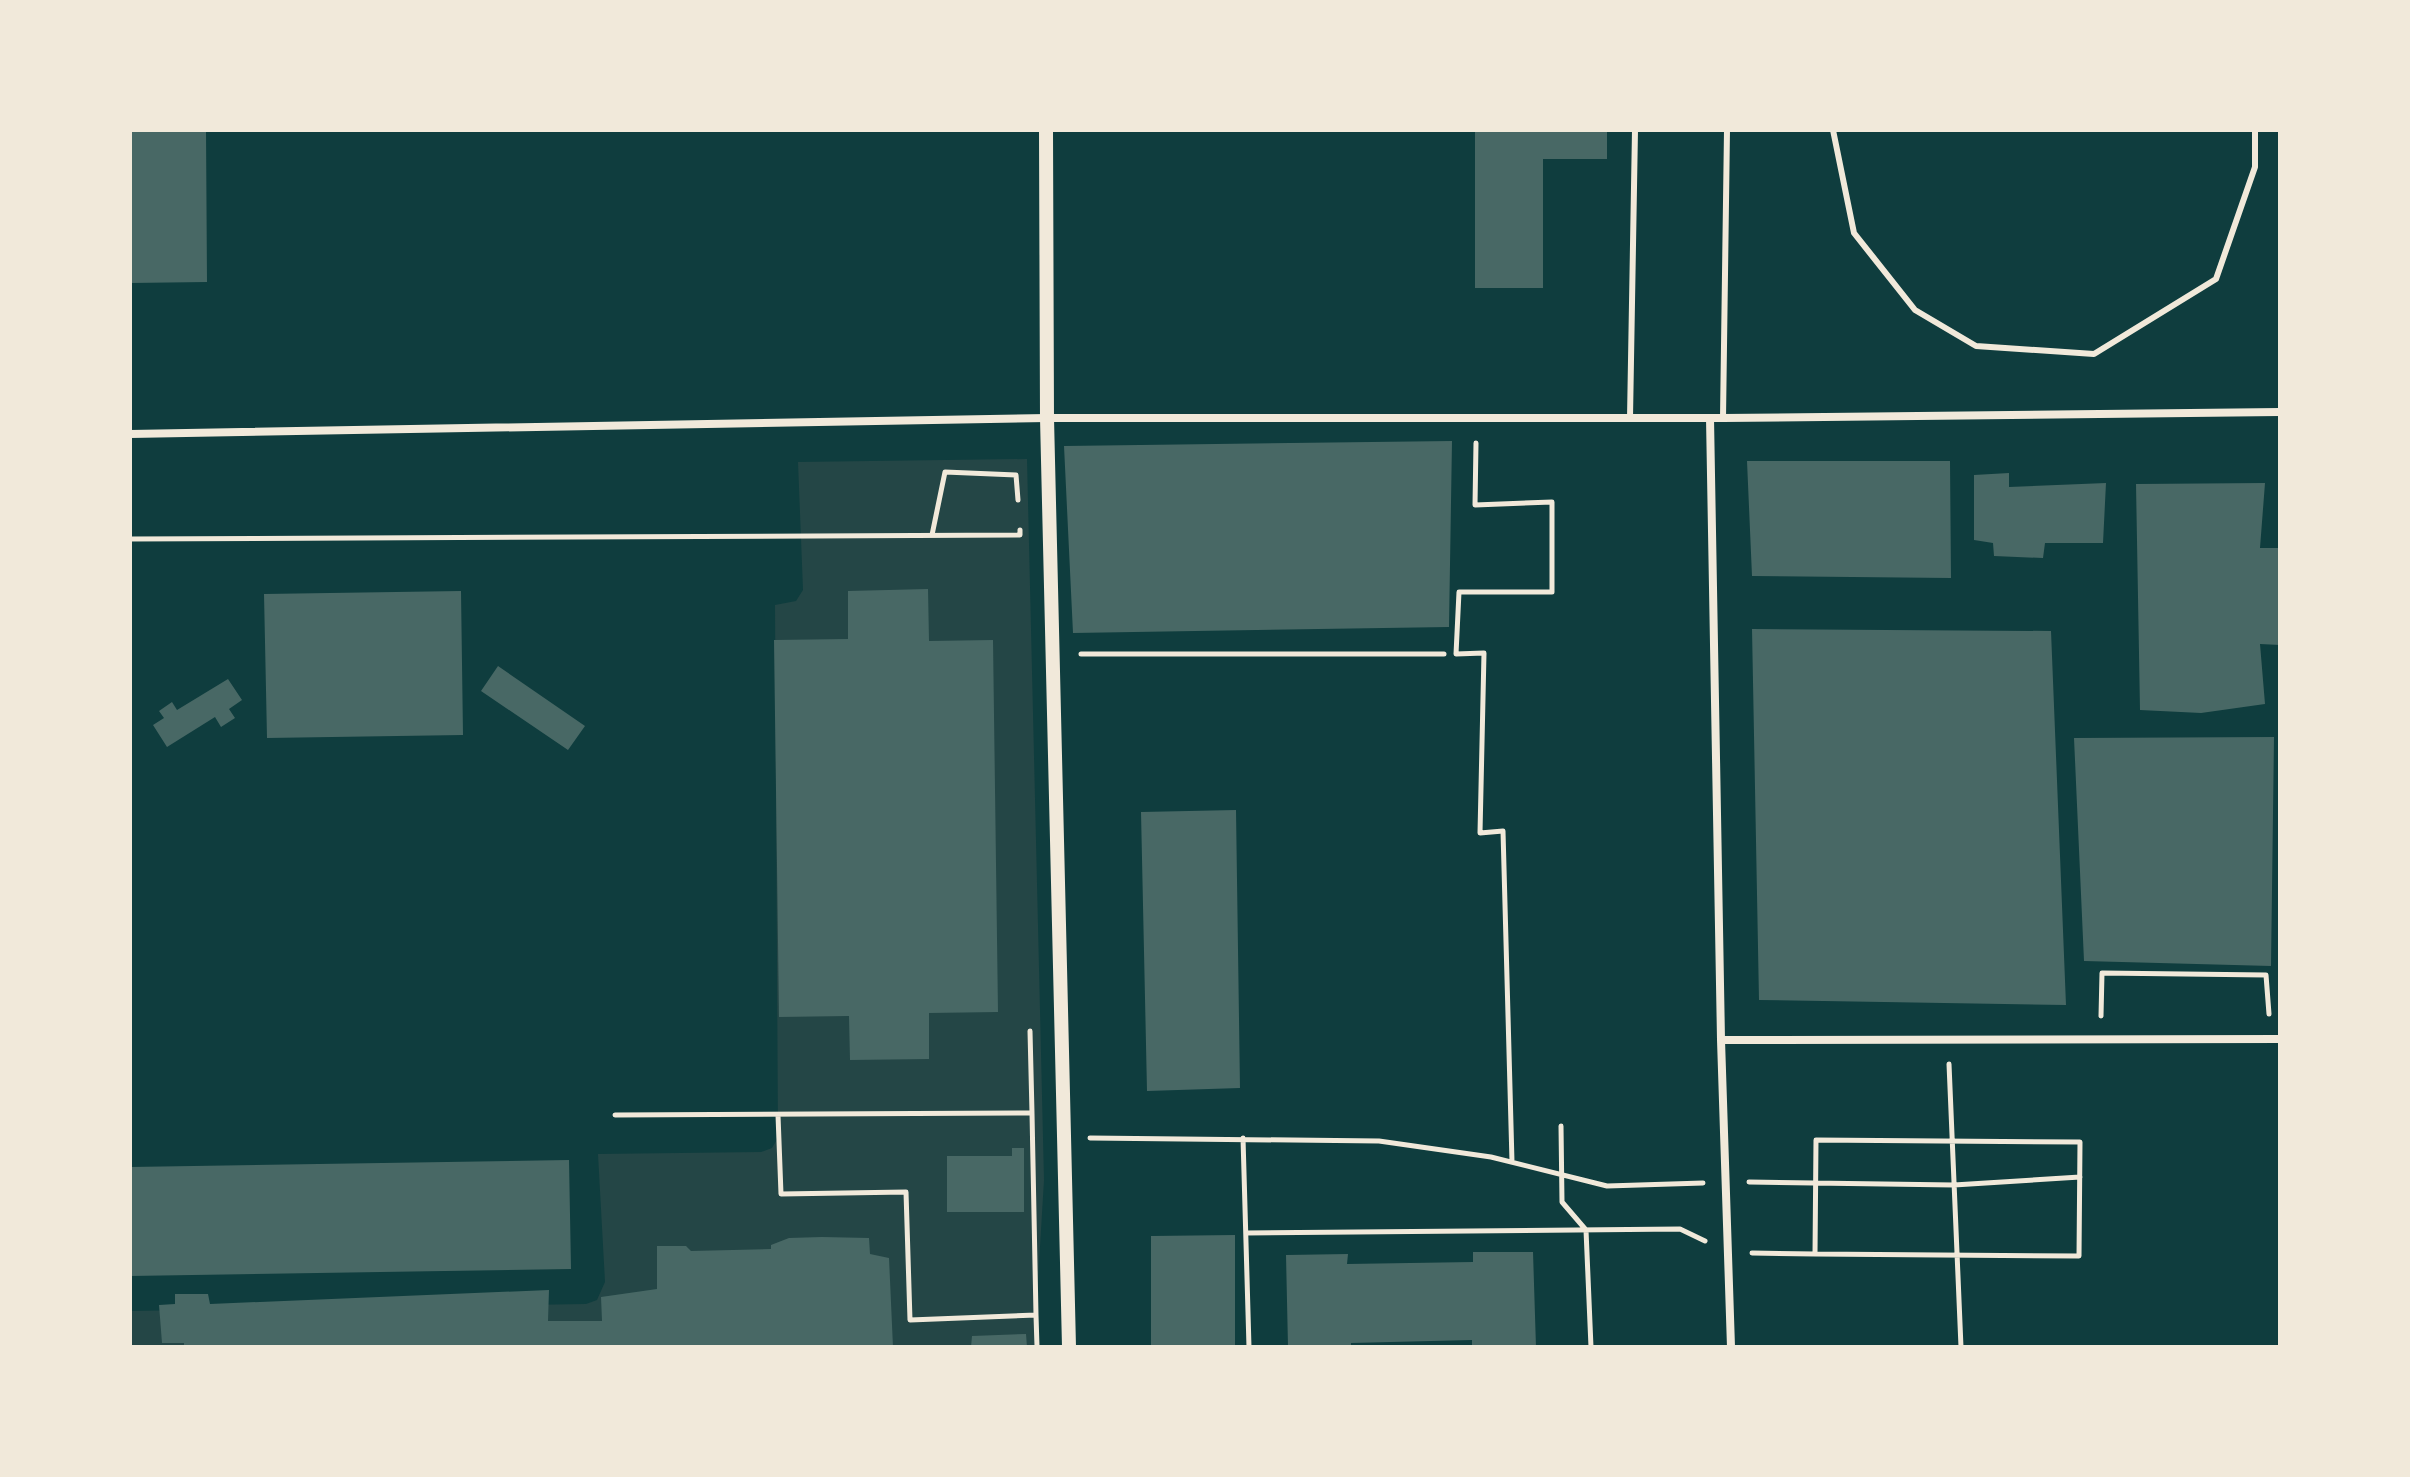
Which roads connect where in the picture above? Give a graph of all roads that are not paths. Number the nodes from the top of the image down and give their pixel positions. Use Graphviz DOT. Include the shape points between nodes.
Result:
graph roads {
  1 [pos="1046,130"];
  2 [pos="1635,130"];
  3 [pos="1727,130"];
  4 [pos="1833,130"];
  5 [pos="2255,130"];
  6 [pos="2280,412"];
  7 [pos="1047,418"];
  8 [pos="1630,418"];
  9 [pos="1710,418"];
  10 [pos="1723,418"];
  11 [pos="130,434"];
  12 [pos="2280,1039"];
  13 [pos="1721,1040"];
  14 [pos="1069,1347"];
  15 [pos="1731,1347"];
  1 -- 7 [label="street"];
  2 -- 8 [label="lane"];
  3 -- 10 [label="lane"];
  4 -- 5 [label="lane" via="1854,233 1915,310 1976,346 2094,354 2216,279 2255,167"];
  6 -- 10 [label="street"];
  7 -- 8 [label="street"];
  7 -- 11 [label="street"];
  7 -- 14 [label="street"];
  8 -- 9 [label="street"];
  9 -- 10 [label="street"];
  9 -- 13 [label="street"];
  12 -- 13 [label="street"];
  13 -- 15 [label="street"];
}
